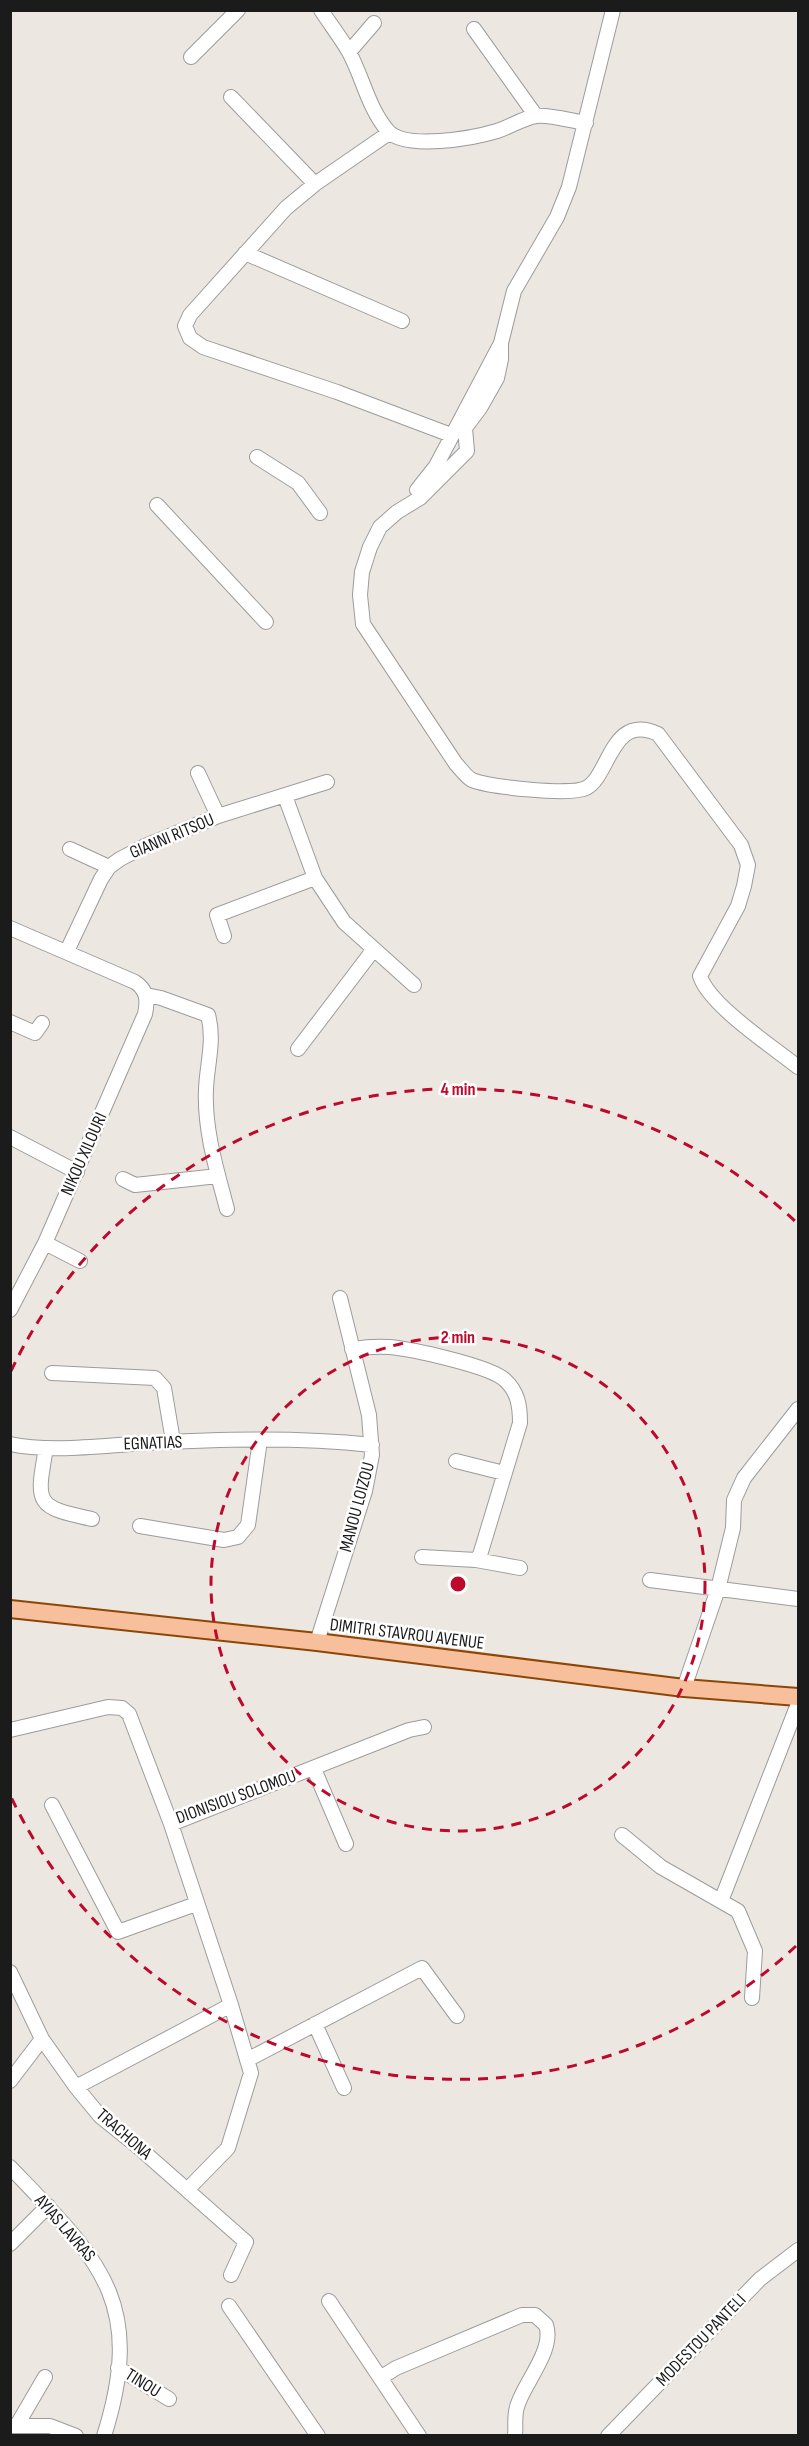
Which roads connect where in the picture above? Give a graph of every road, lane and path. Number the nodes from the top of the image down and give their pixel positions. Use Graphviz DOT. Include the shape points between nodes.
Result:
graph roads {
  1 [pos="321,10"];
  2 [pos="614,10"];
  3 [pos="235,11"];
  4 [pos="374,23"];
  5 [pos="474,28"];
  6 [pos="349,52"];
  7 [pos="191,57"];
  8 [pos="231,97"];
  9 [pos="536,116"];
  10 [pos="586,123"];
  11 [pos="389,133"];
  12 [pos="315,184"];
  13 [pos="245,253"];
  14 [pos="402,321"];
  15 [pos="466,418"];
  16 [pos="451,435"];
  17 [pos="257,458"];
  18 [pos="417,490"];
  19 [pos="157,505"];
  20 [pos="320,513"];
  21 [pos="266,622"];
  22 [pos="198,772"];
  23 [pos="327,782"];
  24 [pos="285,796"];
  25 [pos="218,816"];
  26 [pos="70,849"];
  27 [pos="109,867"];
  28 [pos="315,878"];
  29 [pos="10,927"];
  30 [pos="224,936"];
  31 [pos="374,949"];
  32 [pos="67,951"];
  33 [pos="414,985"];
  34 [pos="146,995"];
  35 [pos="10,1022"];
  36 [pos="42,1023"];
  37 [pos="298,1049"];
  38 [pos="798,1067"];
  39 [pos="10,1137"];
  40 [pos="77,1172"];
  41 [pos="218,1176"];
  42 [pos="123,1179"];
  43 [pos="227,1209"];
  44 [pos="45,1243"];
  45 [pos="80,1261"];
  46 [pos="340,1298"];
  47 [pos="11,1308"];
  48 [pos="352,1349"];
  49 [pos="52,1373"];
  50 [pos="798,1409"];
  51 [pos="260,1440"];
  52 [pos="173,1441"];
  53 [pos="10,1444"];
  54 [pos="372,1445"];
  55 [pos="46,1448"];
  56 [pos="456,1461"];
  57 [pos="504,1473"];
  58 [pos="92,1519"];
  59 [pos="140,1526"];
  60 [pos="422,1557"];
  61 [pos="476,1560"];
  62 [pos="520,1568"];
  63 [pos="650,1580"];
  64 [pos="718,1589"];
  65 [pos="798,1599"];
  66 [pos="10,1608"];
  67 [pos="317,1642"];
  68 [pos="684,1688"];
  69 [pos="798,1697"];
  70 [pos="798,1704"];
  71 [pos="424,1727"];
  72 [pos="10,1730"];
  73 [pos="314,1768"];
  74 [pos="52,1805"];
  75 [pos="171,1824"];
  76 [pos="622,1835"];
  77 [pos="346,1844"];
  78 [pos="721,1901"];
  79 [pos="196,1904"];
  80 [pos="10,1972"];
  81 [pos="752,1998"];
  82 [pos="231,2005"];
  83 [pos="457,2016"];
  84 [pos="315,2024"];
  85 [pos="42,2039"];
  86 [pos="247,2060"];
  87 [pos="10,2082"];
  88 [pos="76,2087"];
  89 [pos="344,2088"];
  90 [pos="10,2167"];
  91 [pos="187,2190"];
  92 [pos="48,2206"];
  93 [pos="10,2244"];
  94 [pos="798,2250"];
  95 [pos="231,2275"];
  96 [pos="329,2301"];
  97 [pos="229,2306"];
  98 [pos="118,2368"];
  99 [pos="45,2377"];
  100 [pos="380,2378"];
  101 [pos="169,2399"];
  102 [pos="14,2425"];
  103 [pos="616,2433"];
  104 [pos="76,2436"];
  105 [pos="104,2436"];
  106 [pos="318,2436"];
  107 [pos="419,2436"];
  108 [pos="515,2436"];
  1 -- 6 [label="street"];
  2 -- 10 [label="street"];
  3 -- 7 [label="street"];
  4 -- 6 [label="street"];
  5 -- 9 [label="street"];
  6 -- 11 [label="street" via="365,92"];
  8 -- 12 [label="street"];
  9 -- 10 [label="street"];
  9 -- 11 [label="street" via="497,131 457,139 414,142"];
  10 -- 15 [label="street" via="557,217 514,291 501,343"];
  11 -- 12 [label="street"];
  12 -- 13 [label="street" via="286,208"];
  13 -- 14 [label="street"];
  13 -- 16 [label="street" via="190,315 185,326 190,338 203,347"];
  15 -- 16 [label="street"];
  15 -- 38 [label="street" via="467,451 420,498 380,527 370,547 362,572 363,624 456,764 471,779 536,792 584,790 592,785 628,733 648,729 658,734 741,844 748,865 738,906 700,976 703,985 740,1022"];
  16 -- 18 [label="street" via="436,466"];
  17 -- 20 [label="street" via="298,483"];
  19 -- 21 [label="street"];
  22 -- 25 [label="street"];
  23 -- 24 [label="street, GIANNI RITSOU"];
  24 -- 25 [label="street, GIANNI RITSOU"];
  24 -- 28 [label="street"];
  25 -- 27 [label="street, GIANNI RITSOU" via="135,850"];
  26 -- 27 [label="street"];
  27 -- 32 [label="street, GIANNI RITSOU"];
  28 -- 30 [label="street" via="217,915"];
  28 -- 31 [label="street" via="344,922"];
  29 -- 32 [label="street"];
  31 -- 33 [label="street"];
  31 -- 37 [label="street"];
  32 -- 34 [label="street" via="135,982"];
  34 -- 40 [label="street, NIKOU XILOURI" via="145,1014"];
  34 -- 41 [label="street" via="208,1015 213,1032 205,1091"];
  35 -- 36 [label="street" via="35,1033"];
  39 -- 40 [label="street"];
  40 -- 44 [label="street, NIKOU XILOURI"];
  41 -- 42 [label="street" via="135,1185"];
  41 -- 43 [label="street"];
  44 -- 45 [label="street"];
  44 -- 47 [label="street, NIKOU XILOURI"];
  46 -- 48 [label="street, MANOU LOIZOU"];
  48 -- 54 [label="street, MANOU LOIZOU" via="369,1415"];
  48 -- 57 [label="street" via="405,1349 488,1370 504,1378 520,1405 520,1423"];
  49 -- 52 [label="street" via="155,1378 164,1388"];
  50 -- 64 [label="street" via="744,1478 734,1500 733,1528"];
  51 -- 52 [label="street, EGNATIAS"];
  51 -- 54 [label="street, EGNATIAS"];
  51 -- 59 [label="street" via="248,1525 238,1537 224,1540"];
  52 -- 55 [label="street, EGNATIAS"];
  53 -- 55 [label="street, EGNATIAS"];
  54 -- 67 [label="street, MANOU LOIZOU" via="367,1484"];
  55 -- 58 [label="street" via="39,1485 42,1498 59,1512"];
  56 -- 57 [label="street"];
  57 -- 61 [label="street"];
  60 -- 61 [label="street"];
  61 -- 62 [label="street"];
  63 -- 64 [label="street"];
  64 -- 65 [label="street"];
  64 -- 68 [label="street"];
  66 -- 67 [label="main road, DIMITRI STAVROU AVENUE"];
  67 -- 68 [label="main road, DIMITRI STAVROU AVENUE"];
  68 -- 69 [label="main road, DIMITRI STAVROU AVENUE"];
  70 -- 78 [label="street"];
  71 -- 73 [label="street, DIONISIOU SOLOMOU"];
  72 -- 75 [label="street, DIONISIOU SOLOMOU" via="108,1707 122,1708 129,1714 152,1767"];
  73 -- 75 [label="street, DIONISIOU SOLOMOU"];
  73 -- 77 [label="street"];
  74 -- 79 [label="street" via="118,1932"];
  75 -- 79 [label="street"];
  76 -- 78 [label="street" via="661,1867"];
  78 -- 81 [label="street" via="738,1911 755,1951"];
  79 -- 82 [label="street"];
  80 -- 85 [label="street, TRACHONA"];
  82 -- 86 [label="street"];
  82 -- 88 [label="street"];
  83 -- 84 [label="street" via="422,1968"];
  84 -- 86 [label="street"];
  84 -- 89 [label="street"];
  85 -- 87 [label="street"];
  85 -- 88 [label="street, TRACHONA"];
  86 -- 91 [label="street" via="251,2073 228,2148"];
  88 -- 91 [label="street, TRACHONA" via="100,2116"];
  90 -- 92 [label="street, AYIAS LAVRAS"];
  91 -- 95 [label="street, TRACHONA" via="246,2242"];
  92 -- 93 [label="street"];
  92 -- 98 [label="street, AYIAS LAVRAS" via="90,2254 111,2292 120,2345"];
  94 -- 103 [label="street, MODESTOU PANTELI" via="749,2290"];
  96 -- 100 [label="street"];
  97 -- 106 [label="street"];
  98 -- 101 [label="street, TINOU"];
  98 -- 105 [label="street, AYIAS LAVRAS"];
  99 -- 102 [label="street"];
  100 -- 107 [label="street"];
  100 -- 108 [label="street" via="522,2315 535,2315 546,2325 548,2335 517,2407"];
  102 -- 104 [label="street" via="50,2426"];
}
